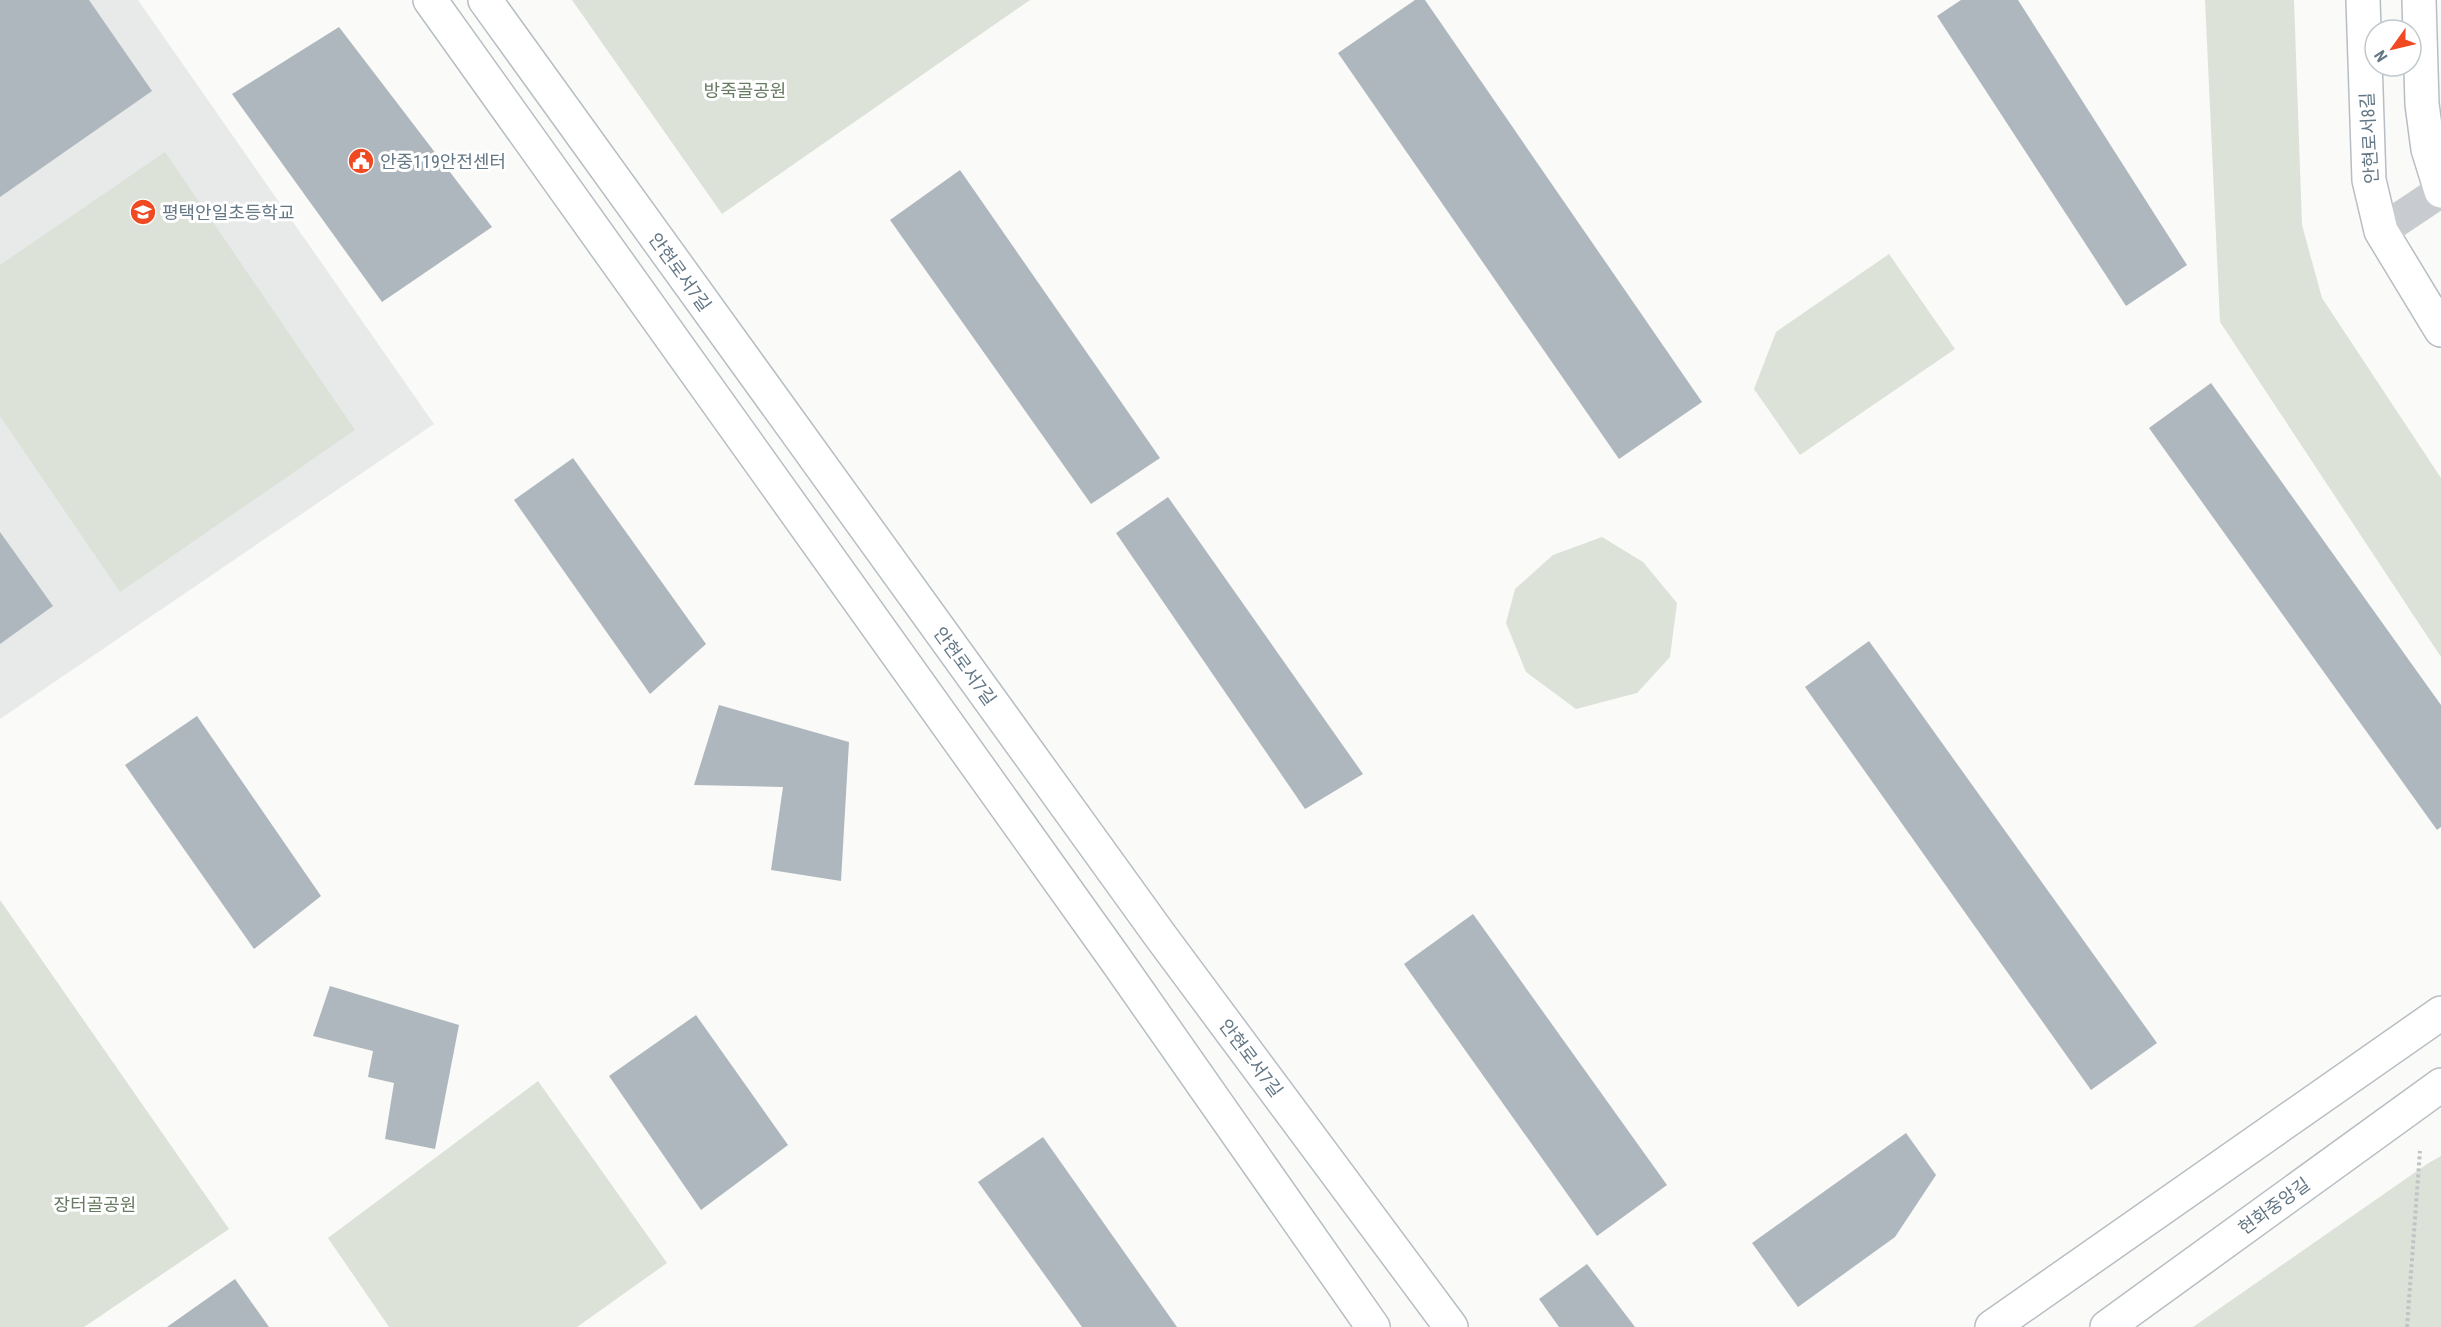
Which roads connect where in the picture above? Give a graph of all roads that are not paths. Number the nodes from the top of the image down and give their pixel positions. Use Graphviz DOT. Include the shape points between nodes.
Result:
graph roads {
  1 [pos="430,0"];
  2 [pos="485,0"];
  3 [pos="2363,0"];
  4 [pos="2419,0"];
  5 [pos="2441,191"];
  6 [pos="2381,231"];
  7 [pos="2441,330"];
  8 [pos="2441,1013"];
  9 [pos="2441,1085"];
  10 [pos="1373,1327"];
  11 [pos="1451,1327"];
  12 [pos="1992,1327"];
  13 [pos="2107,1327"];
  1 -- 10 [label="street" via="1116,960"];
  2 -- 11 [label="street, 안현로서7길" via="1159,934"];
  3 -- 6 [label="street, 안현로서8길" via="2369,180"];
  4 -- 5 [label="street" via="2422,104 2428,149"];
  5 -- 6 [label="street"];
  6 -- 7 [label="street, 안현로서8길"];
  8 -- 12 [label="street"];
  9 -- 13 [label="street, 현화중앙길"];
}
